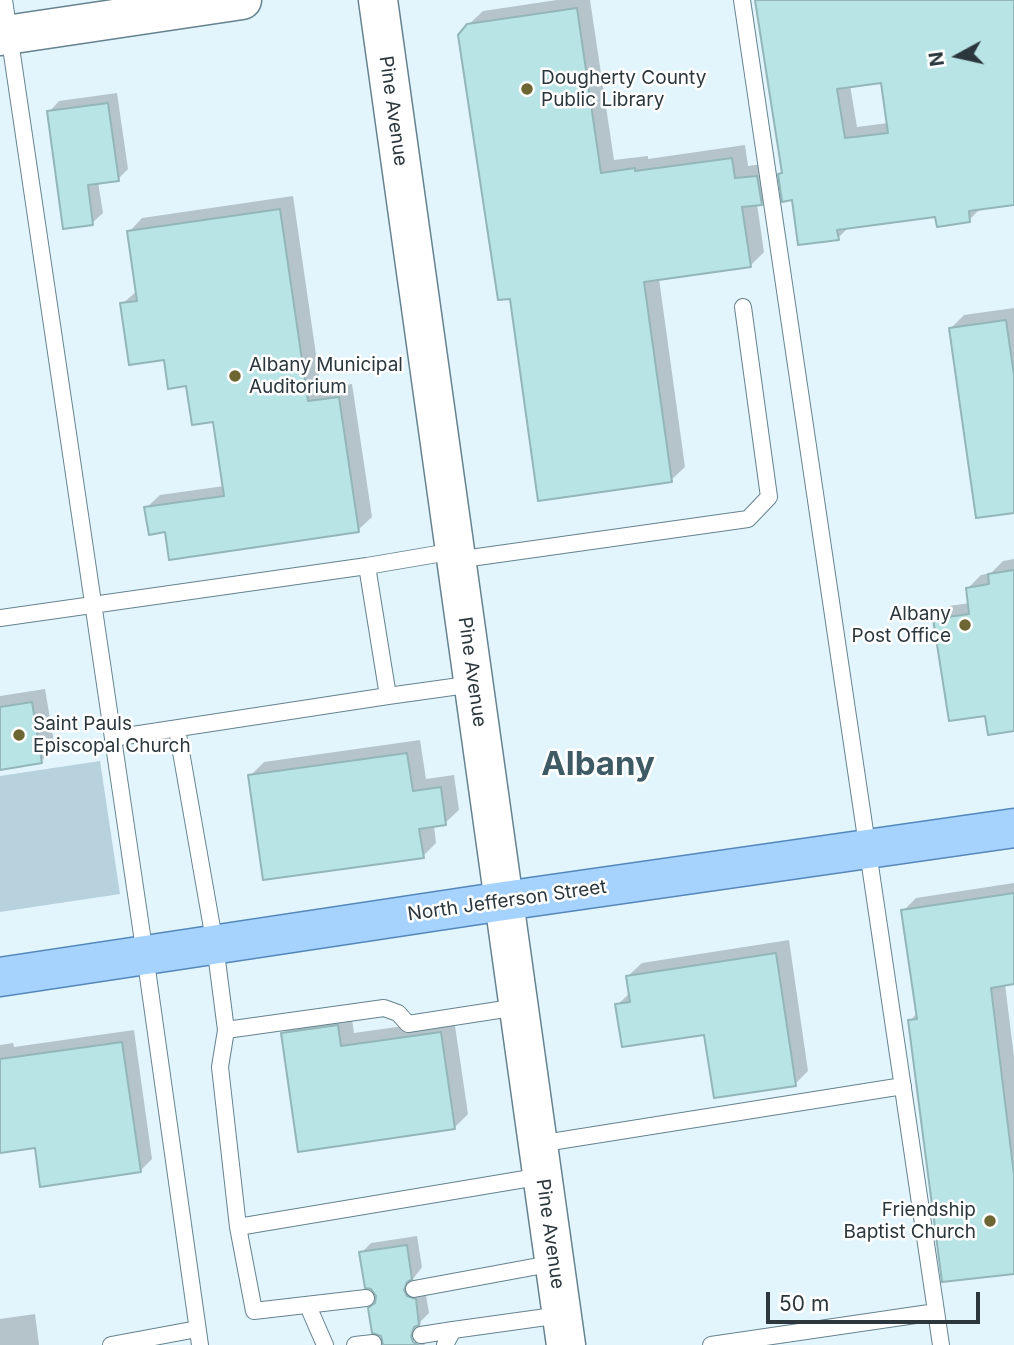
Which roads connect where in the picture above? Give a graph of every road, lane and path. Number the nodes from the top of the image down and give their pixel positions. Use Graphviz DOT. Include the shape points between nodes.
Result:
graph roads {
  1 [pos="242,0"];
  2 [pos="378,0"];
  3 [pos="742,0"];
  4 [pos="4,24"];
  5 [pos="743,307"];
  6 [pos="456,556"];
  7 [pos="367,566"];
  8 [pos="93,604"];
  9 [pos="0,618"];
  10 [pos="474,684"];
  11 [pos="387,696"];
  12 [pos="177,729"];
  13 [pos="113,738"];
  14 [pos="1014,828"];
  15 [pos="867,849"];
  16 [pos="504,901"];
  17 [pos="215,945"];
  18 [pos="145,955"];
  19 [pos="0,977"];
  20 [pos="519,1007"];
  21 [pos="226,1030"];
  22 [pos="903,1086"];
  23 [pos="540,1160"];
  24 [pos="238,1227"];
  25 [pos="555,1263"];
  26 [pos="414,1289"];
  27 [pos="366,1298"];
  28 [pos="308,1306"];
  29 [pos="936,1312"];
  30 [pos="563,1330"];
  31 [pos="421,1335"];
  32 [pos="199,1337"];
  33 [pos="449,1338"];
  34 [pos="373,1343"];
  35 [pos="111,1345"];
  36 [pos="326,1345"];
  37 [pos="355,1345"];
  38 [pos="711,1345"];
  39 [pos="941,1345"];
  1 -- 4 [label="main road"];
  2 -- 6 [label="main road, Pine Avenue"];
  3 -- 15 [label="lane"];
  4 -- 8 [label="lane"];
  5 -- 6 [label="lane" via="769,497 748,519"];
  6 -- 7 [label="lane"];
  6 -- 10 [label="main road, Pine Avenue"];
  7 -- 8 [label="lane"];
  7 -- 11 [label="lane"];
  8 -- 9 [label="lane"];
  8 -- 13 [label="lane"];
  10 -- 11 [label="lane"];
  10 -- 16 [label="main road, Pine Avenue"];
  11 -- 12 [label="lane"];
  12 -- 13 [label="lane"];
  12 -- 17 [label="lane"];
  13 -- 18 [label="lane"];
  14 -- 15 [label="main road, North Jefferson Street"];
  15 -- 16 [label="main road, North Jefferson Street"];
  15 -- 22 [label="lane"];
  16 -- 17 [label="main road, North Jefferson Street"];
  16 -- 20 [label="main road, Pine Avenue"];
  17 -- 18 [label="main road, North Jefferson Street"];
  17 -- 21 [label="lane"];
  18 -- 19 [label="main road, North Jefferson Street"];
  18 -- 32 [label="lane"];
  20 -- 21 [label="lane" via="408,1024 398,1013 384,1008"];
  20 -- 23 [label="main road, Pine Avenue"];
  21 -- 24 [label="lane" via="220,1067"];
  22 -- 23 [label="lane"];
  22 -- 29 [label="lane"];
  23 -- 24 [label="lane"];
  23 -- 25 [label="main road, Pine Avenue"];
  24 -- 28 [label="lane" via="254,1311"];
  25 -- 26 [label="lane"];
  25 -- 30 [label="main road, Pine Avenue"];
  27 -- 28 [label="lane"];
  28 -- 36 [label="lane"];
  29 -- 38 [label="lane"];
  29 -- 39 [label="lane"];
  30 -- 33 [label="lane"];
  31 -- 33 [label="lane"];
  32 -- 35 [label="lane"];
  34 -- 37 [label="lane"];
}
